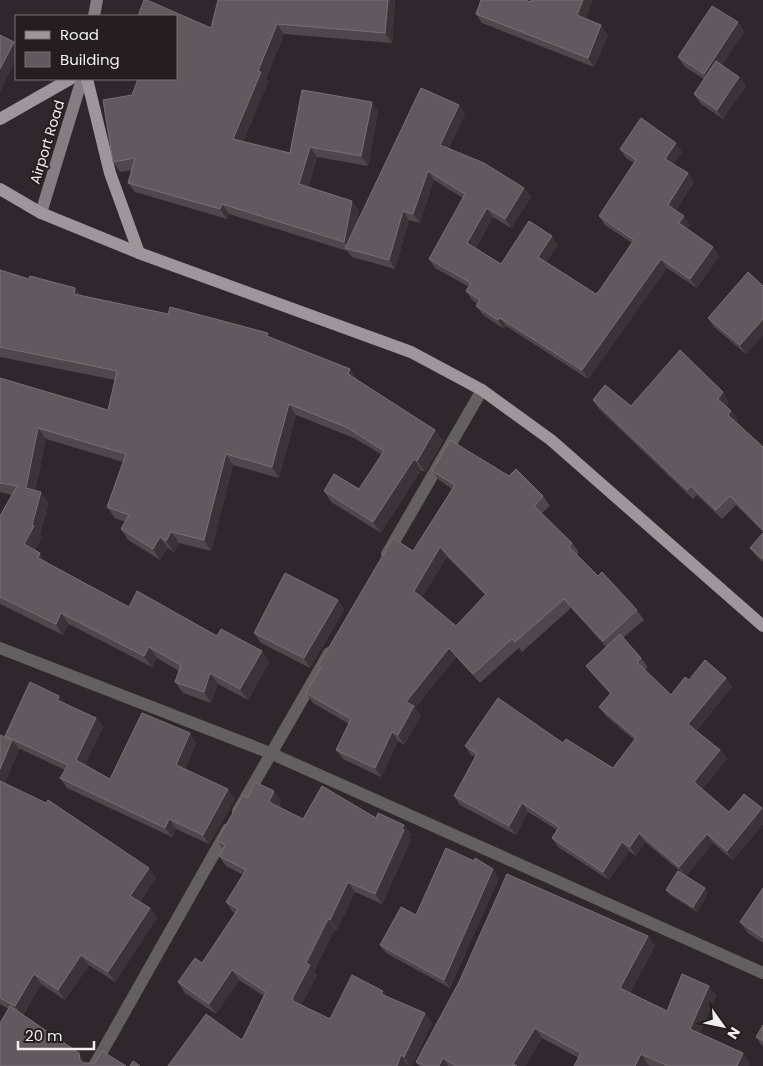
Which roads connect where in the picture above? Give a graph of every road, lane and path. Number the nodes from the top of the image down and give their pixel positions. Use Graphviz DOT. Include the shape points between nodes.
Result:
graph roads {
  1 [pos="97,0"];
  2 [pos="94,15"];
  3 [pos="68,80"];
  4 [pos="82,80"];
  5 [pos="86,80"];
  6 [pos="0,119"];
  7 [pos="0,190"];
  8 [pos="41,213"];
  9 [pos="139,252"];
  10 [pos="482,390"];
  11 [pos="379,567"];
  12 [pos="763,626"];
  13 [pos="334,643"];
  14 [pos="0,648"];
  15 [pos="270,753"];
  16 [pos="763,973"];
  17 [pos="94,1066"];
  1 -- 2 [label="main road"];
  3 -- 6 [label="main road"];
  4 -- 8 [label="main road, Airport Road"];
  5 -- 9 [label="main road" via="110,173"];
  7 -- 8 [label="main road"];
  8 -- 9 [label="main road"];
  9 -- 10 [label="main road" via="411,352"];
  10 -- 11 [label="street"];
  10 -- 12 [label="main road" via="551,440"];
  13 -- 15 [label="street"];
  14 -- 15 [label="street"];
  15 -- 16 [label="street" via="513,867"];
  15 -- 17 [label="street"];
}
